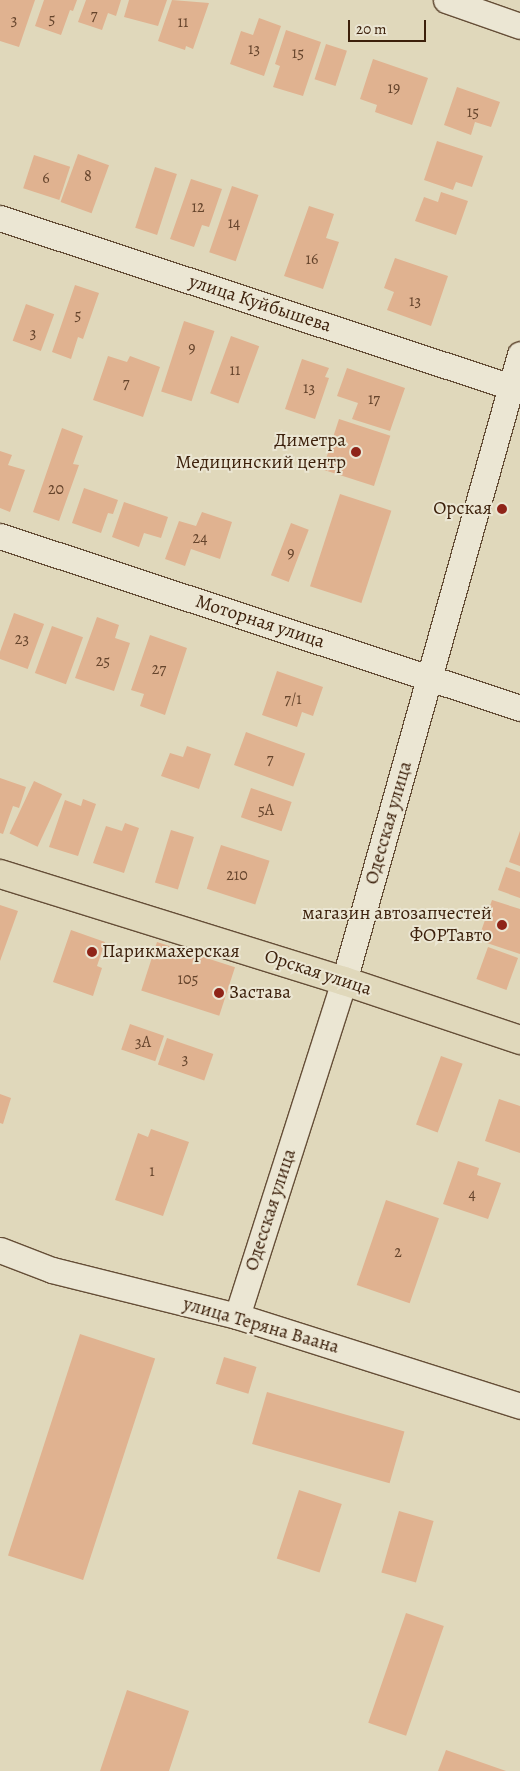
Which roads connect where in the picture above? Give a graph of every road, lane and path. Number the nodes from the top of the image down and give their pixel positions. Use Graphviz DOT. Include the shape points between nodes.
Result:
graph roads {
  1 [pos="446,0"];
  2 [pos="520,26"];
  3 [pos="0,218"];
  4 [pos="520,354"];
  5 [pos="516,388"];
  6 [pos="0,536"];
  7 [pos="431,679"];
  8 [pos="520,708"];
  9 [pos="0,874"];
  10 [pos="344,981"];
  11 [pos="520,1040"];
  12 [pos="0,1250"];
  13 [pos="237,1316"];
  14 [pos="520,1406"];
  1 -- 2 [label="street"];
  3 -- 5 [label="street, улица Куйбышева"];
  4 -- 5 [label="street, Одесская улица"];
  5 -- 7 [label="street, Одесская улица"];
  6 -- 7 [label="street, Моторная улица"];
  7 -- 8 [label="street, Моторная улица"];
  7 -- 10 [label="street, Одесская улица"];
  9 -- 10 [label="main road, Орская улица"];
  10 -- 11 [label="main road, Орская улица"];
  10 -- 13 [label="street, Одесская улица"];
  12 -- 13 [label="street, улица Теряна Ваана" via="52,1270"];
  13 -- 14 [label="street, улица Теряна Ваана"];
}
